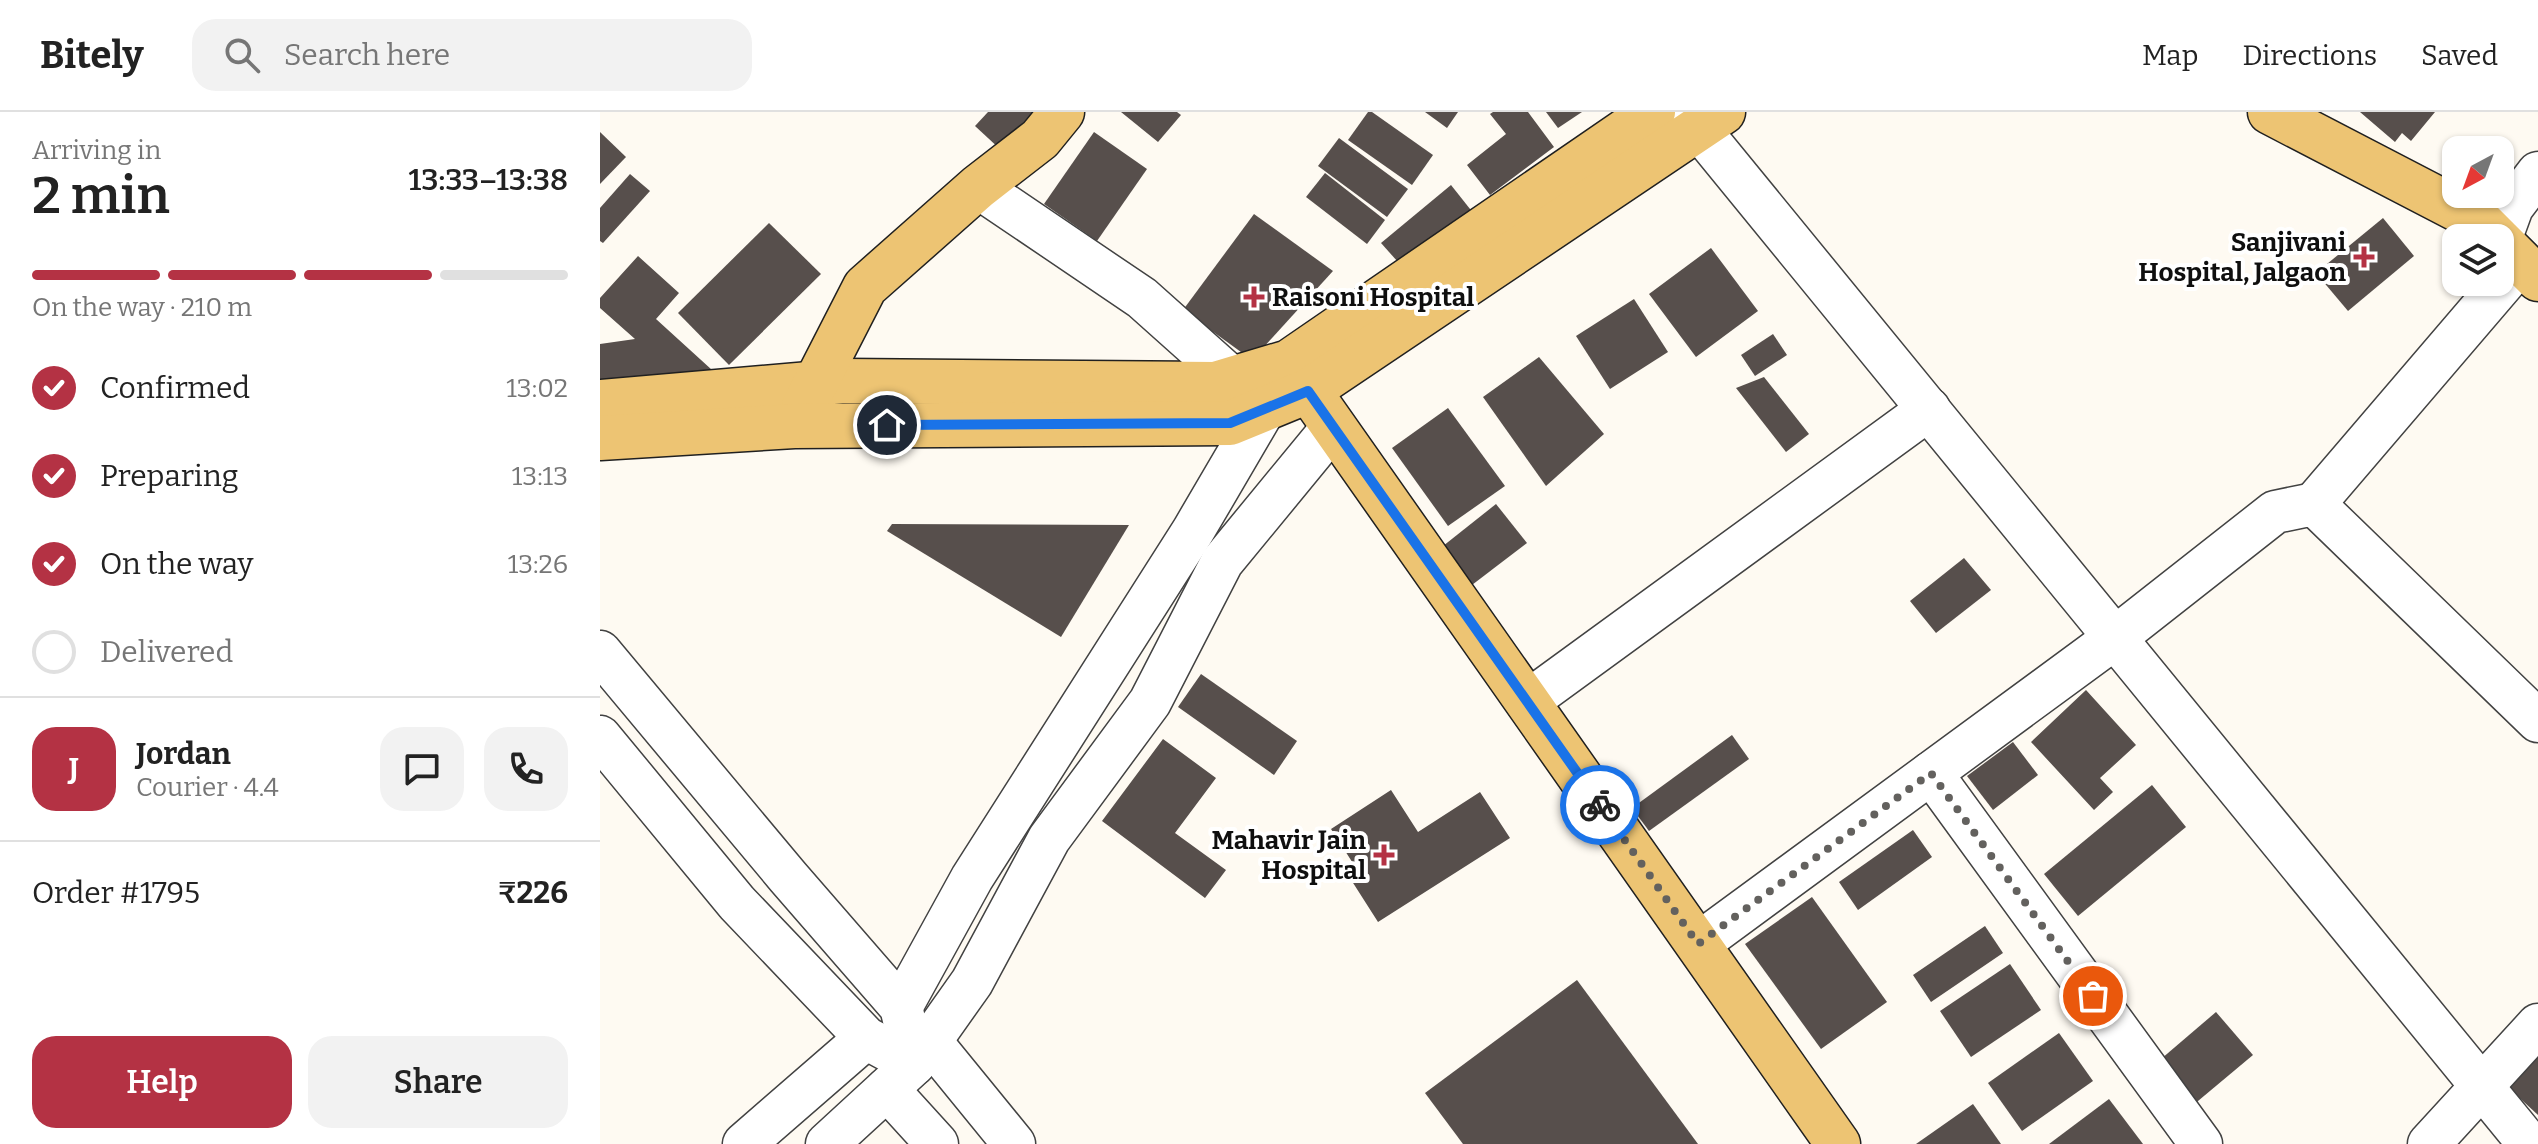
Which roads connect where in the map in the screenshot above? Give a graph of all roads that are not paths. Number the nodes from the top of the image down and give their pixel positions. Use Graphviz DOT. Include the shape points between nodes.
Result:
graph roads {
  1 [pos="1062,112"];
  2 [pos="1653,112"];
  3 [pos="2270,112"];
  4 [pos="1702,118"];
  5 [pos="2538,173"];
  6 [pos="978,187"];
  7 [pos="2483,224"];
  8 [pos="2512,224"];
  9 [pos="2477,296"];
  10 [pos="1298,376"];
  11 [pos="1232,379"];
  12 [pos="815,383"];
  13 [pos="600,402"];
  14 [pos="1265,408"];
  15 [pos="1929,409"];
  16 [pos="794,426"];
  17 [pos="1333,427"];
  18 [pos="600,438"];
  19 [pos="2314,504"];
  20 [pos="2116,637"];
  21 [pos="600,652"];
  22 [pos="1527,702"];
  23 [pos="2538,721"];
  24 [pos="600,737"];
  25 [pos="1931,773"];
  26 [pos="1698,944"];
  27 [pos="901,1007"];
  28 [pos="2538,1025"];
  29 [pos="866,1038"];
  30 [pos="910,1065"];
  31 [pos="2481,1088"];
  32 [pos="744,1144"];
  33 [pos="827,1144"];
  34 [pos="937,1144"];
  35 [pos="1014,1144"];
  36 [pos="1838,1144"];
  37 [pos="2201,1144"];
  38 [pos="2429,1144"];
  39 [pos="2529,1144"];
  1 -- 6 [label="main road" via="1040,139"];
  2 -- 10 [label="main road"];
  3 -- 7 [label="main road"];
  4 -- 10 [label="main road"];
  4 -- 15 [label="street"];
  5 -- 8 [label="street" via="2512,207"];
  6 -- 11 [label="street" via="1142,298"];
  6 -- 12 [label="main road" via="865,287"];
  9 -- 19 [label="street"];
  10 -- 11 [label="main road"];
  10 -- 14 [label="main road"];
  10 -- 17 [label="main road"];
  11 -- 12 [label="main road" via="1215,384"];
  11 -- 14 [label="street"];
  12 -- 13 [label="main road"];
  12 -- 16 [label="main road"];
  14 -- 16 [label="main road" via="1230,423"];
  14 -- 27 [label="street" via="972,878"];
  15 -- 20 [label="street"];
  15 -- 22 [label="street"];
  16 -- 18 [label="main road"];
  17 -- 22 [label="main road"];
  17 -- 30 [label="street" via="1222,562 1150,702 1049,839 972,982"];
  19 -- 20 [label="street" via="2275,512"];
  19 -- 23 [label="street"];
  20 -- 25 [label="street"];
  20 -- 31 [label="street"];
  21 -- 27 [label="street"];
  22 -- 26 [label="main road"];
  24 -- 29 [label="street" via="737,903"];
  25 -- 26 [label="street"];
  25 -- 37 [label="street"];
  26 -- 36 [label="main road"];
  27 -- 30 [label="street"];
  28 -- 31 [label="street"];
  29 -- 30 [label="street"];
  29 -- 32 [label="street"];
  30 -- 33 [label="street"];
  30 -- 34 [label="street"];
  30 -- 35 [label="street"];
  31 -- 38 [label="street"];
  31 -- 39 [label="street"];
}
